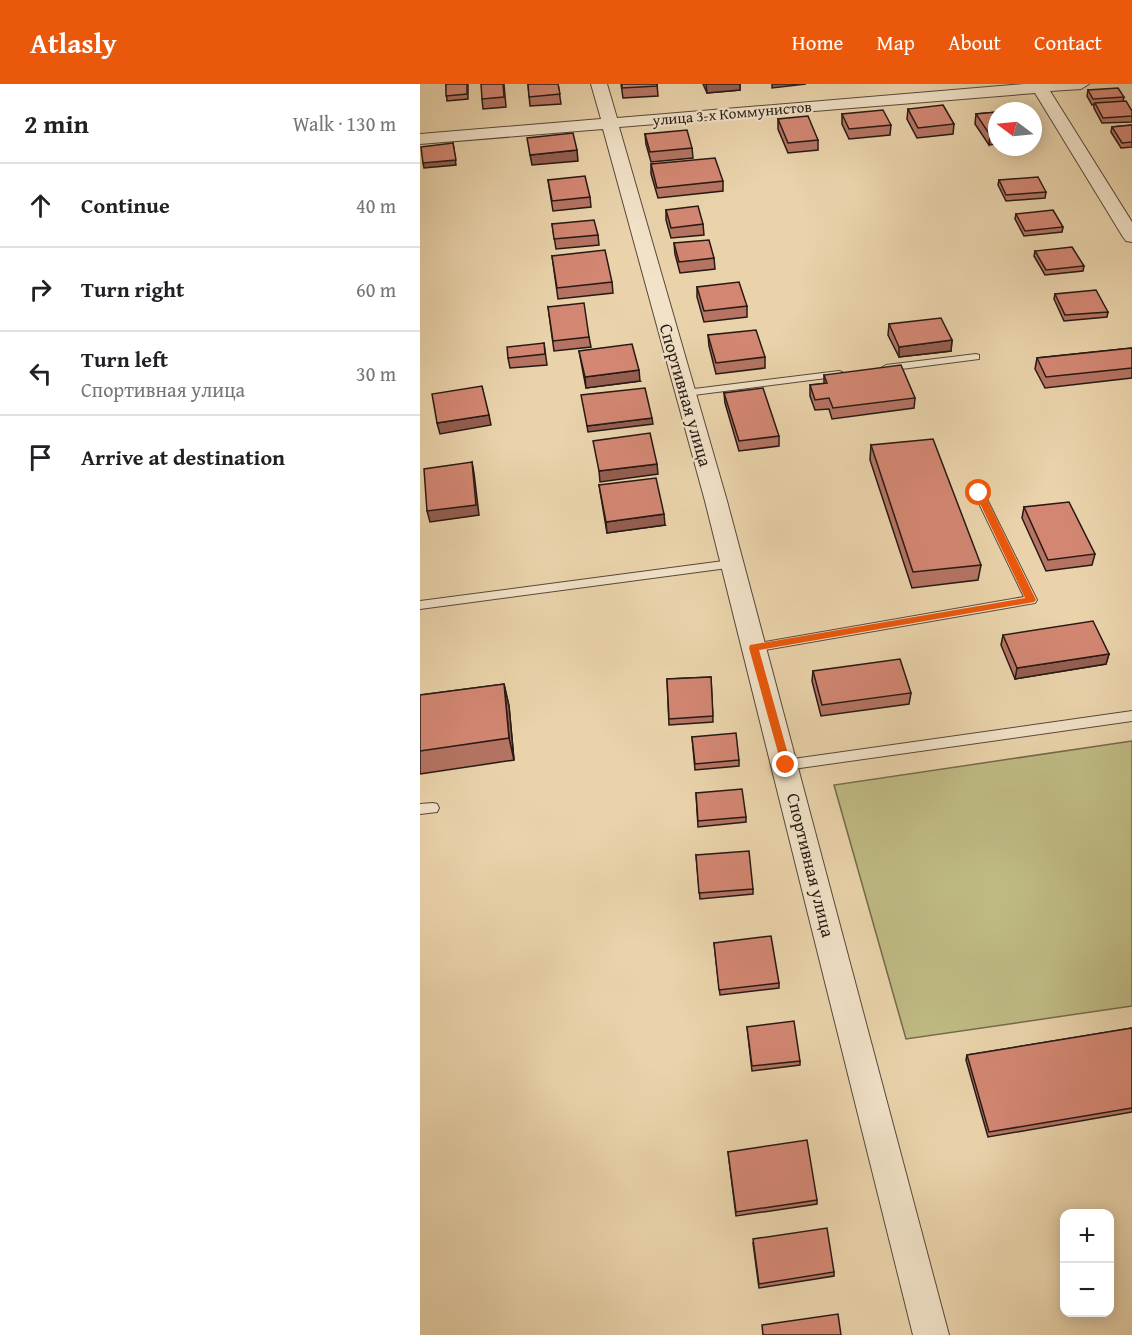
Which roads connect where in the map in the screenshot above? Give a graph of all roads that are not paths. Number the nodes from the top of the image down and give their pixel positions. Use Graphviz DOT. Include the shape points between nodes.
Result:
graph roads {
  1 [pos="599,84"];
  2 [pos="1081,84"];
  3 [pos="1039,86"];
  4 [pos="611,123"];
  5 [pos="420,139"];
  6 [pos="1132,237"];
  7 [pos="976,357"];
  8 [pos="872,370"];
  9 [pos="848,373"];
  10 [pos="686,393"];
  11 [pos="979,493"];
  12 [pos="731,564"];
  13 [pos="420,605"];
  14 [pos="753,648"];
  15 [pos="1132,716"];
  16 [pos="786,765"];
  17 [pos="931,1335"];
  1 -- 4 [label="street, Спортивная улица"];
  2 -- 3 [label="street, улица 3-х Коммунистов"];
  3 -- 4 [label="street, улица 3-х Коммунистов"];
  3 -- 6 [label="street"];
  4 -- 5 [label="street, улица 3-х Коммунистов"];
  4 -- 10 [label="street, Спортивная улица"];
  7 -- 8 [label="lane"];
  9 -- 10 [label="lane"];
  10 -- 12 [label="street, Спортивная улица"];
  11 -- 14 [label="lane" via="1031,600"];
  12 -- 13 [label="lane"];
  12 -- 14 [label="street, Спортивная улица"];
  14 -- 16 [label="street, Спортивная улица"];
  15 -- 16 [label="lane"];
  16 -- 17 [label="street, Спортивная улица"];
}
